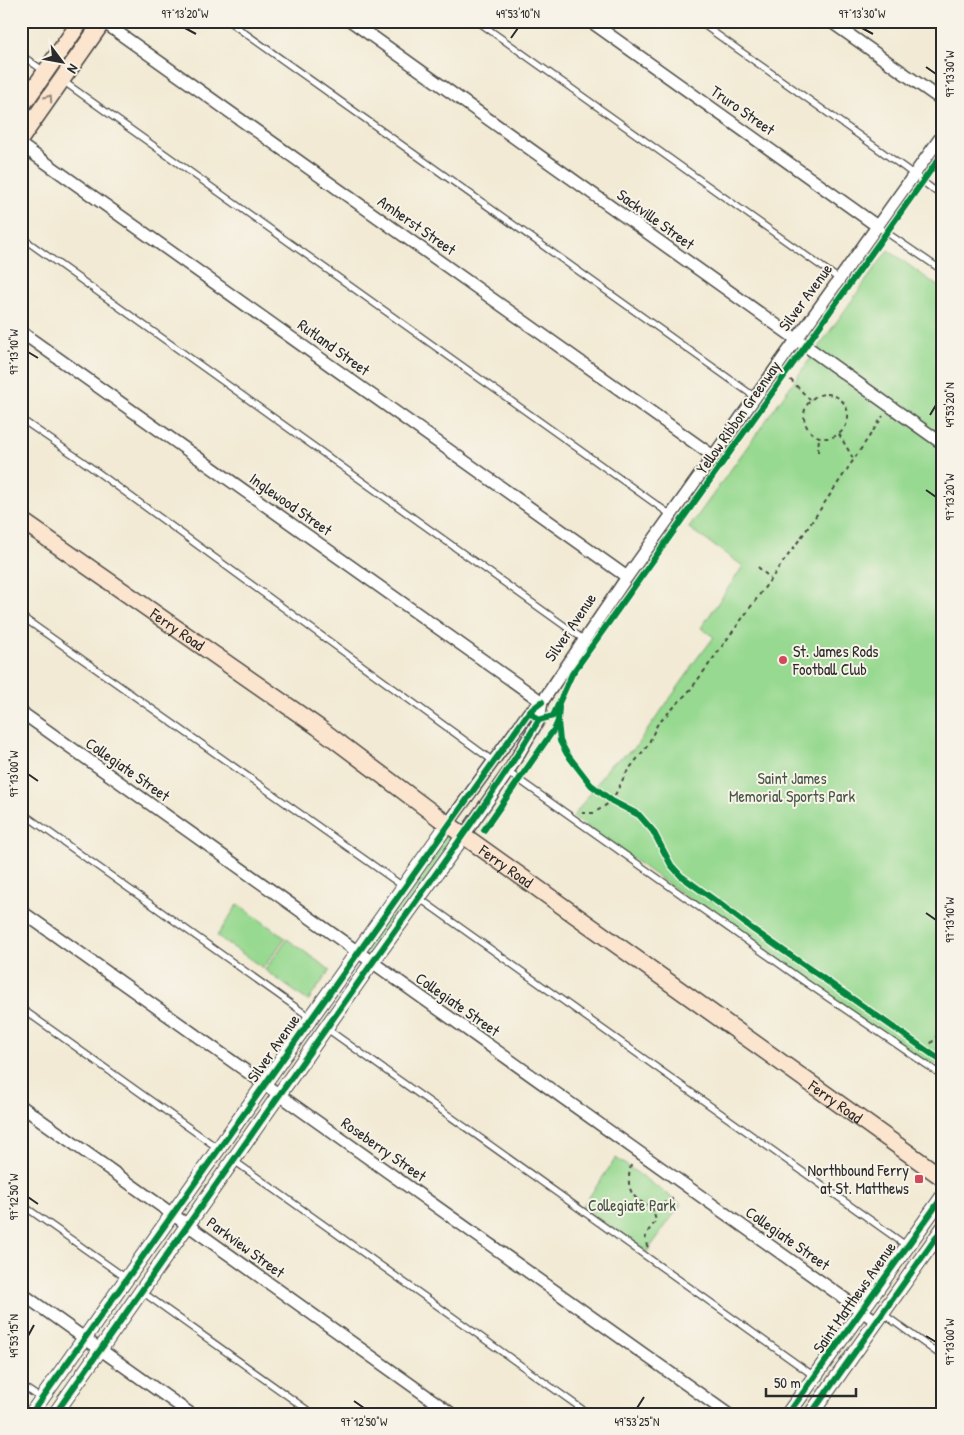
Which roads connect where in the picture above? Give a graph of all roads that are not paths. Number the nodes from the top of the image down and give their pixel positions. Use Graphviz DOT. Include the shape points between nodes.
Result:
graph roads {
  1 [pos="81,21"];
  2 [pos="228,21"];
  3 [pos="351,21"];
  4 [pos="477,21"];
  5 [pos="590,21"];
  6 [pos="698,21"];
  7 [pos="830,21"];
  8 [pos="103,22"];
  9 [pos="21,55"];
  10 [pos="46,72"];
  11 [pos="61,80"];
  12 [pos="943,101"];
  13 [pos="21,107"];
  14 [pos="943,134"];
  15 [pos="21,138"];
  16 [pos="21,145"];
  17 [pos="914,176"];
  18 [pos="943,197"];
  19 [pos="877,226"];
  20 [pos="21,238"];
  21 [pos="943,271"];
  22 [pos="839,280"];
  23 [pos="21,332"];
  24 [pos="796,339"];
  25 [pos="755,397"];
  26 [pos="21,419"];
  27 [pos="943,444"];
  28 [pos="713,456"];
  29 [pos="671,515"];
  30 [pos="21,520"];
  31 [pos="627,577"];
  32 [pos="21,616"];
  33 [pos="583,639"];
  34 [pos="542,702"];
  35 [pos="21,712"];
  36 [pos="493,761"];
  37 [pos="508,772"];
  38 [pos="21,812"];
  39 [pos="448,824"];
  40 [pos="464,835"];
  41 [pos="404,886"];
  42 [pos="418,898"];
  43 [pos="21,911"];
  44 [pos="358,952"];
  45 [pos="372,962"];
  46 [pos="21,1008"];
  47 [pos="311,1018"];
  48 [pos="326,1028"];
  49 [pos="943,1076"];
  50 [pos="264,1084"];
  51 [pos="279,1095"];
  52 [pos="21,1106"];
  53 [pos="219,1149"];
  54 [pos="233,1160"];
  55 [pos="943,1178"];
  56 [pos="943,1196"];
  57 [pos="21,1204"];
  58 [pos="172,1214"];
  59 [pos="188,1225"];
  60 [pos="943,1228"];
  61 [pos="907,1246"];
  62 [pos="127,1279"];
  63 [pos="141,1291"];
  64 [pos="21,1292"];
  65 [pos="862,1310"];
  66 [pos="879,1317"];
  67 [pos="85,1338"];
  68 [pos="100,1349"];
  69 [pos="943,1357"];
  70 [pos="814,1376"];
  71 [pos="21,1385"];
  72 [pos="42,1399"];
  73 [pos="58,1412"];
  74 [pos="31,1414"];
  75 [pos="191,1414"];
  76 [pos="313,1414"];
  77 [pos="452,1414"];
  78 [pos="589,1414"];
  79 [pos="728,1414"];
  80 [pos="788,1414"];
  81 [pos="811,1414"];
  1 -- 10 [label="main road"];
  2 -- 25 [label="lane"];
  3 -- 24 [label="street, Sackville Street"];
  4 -- 22 [label="lane"];
  5 -- 19 [label="street, Truro Street"];
  6 -- 17 [label="lane"];
  7 -- 12 [label="street"];
  8 -- 11 [label="main road"];
  8 -- 28 [label="street, Amherst Street"];
  9 -- 10 [label="lane"];
  10 -- 13 [label="main road"];
  15 -- 11 [label="main road, one-way"];
  11 -- 29 [label="lane"];
  14 -- 17 [label="street, Silver Avenue"];
  16 -- 31 [label="street, Rutland Street"];
  17 -- 18 [label="lane"];
  17 -- 19 [label="street, Silver Avenue"];
  19 -- 21 [label="lane"];
  19 -- 22 [label="street, Silver Avenue"];
  20 -- 33 [label="lane"];
  22 -- 24 [label="street, Silver Avenue"];
  23 -- 34 [label="street, Inglewood Street"];
  24 -- 25 [label="street, Silver Avenue"];
  24 -- 27 [label="street, Sackville Street"];
  25 -- 28 [label="street, Silver Avenue"];
  26 -- 36 [label="lane" via="82,460"];
  28 -- 29 [label="street, Silver Avenue"];
  29 -- 31 [label="street, Silver Avenue"];
  30 -- 39 [label="main road, Ferry Road" via="318,727"];
  31 -- 33 [label="street, Silver Avenue"];
  32 -- 41 [label="lane"];
  33 -- 34 [label="street, Silver Avenue"];
  34 -- 36 [label="street, Silver Avenue" via="529,712"];
  34 -- 37 [label="street, Silver Avenue" via="539,720"];
  35 -- 44 [label="street, Collegiate Street"];
  36 -- 39 [label="street, Silver Avenue"];
  37 -- 40 [label="street, Silver Avenue"];
  37 -- 49 [label="lane"];
  38 -- 47 [label="lane"];
  39 -- 40 [label="main road, Ferry Road"];
  39 -- 41 [label="street, Silver Avenue"];
  40 -- 42 [label="street, Silver Avenue"];
  40 -- 55 [label="main road, Ferry Road"];
  41 -- 44 [label="street, Silver Avenue"];
  42 -- 45 [label="street, Silver Avenue"];
  42 -- 61 [label="lane"];
  43 -- 50 [label="street, Roseberry Street"];
  44 -- 45 [label="street, Collegiate Street"];
  44 -- 47 [label="street, Silver Avenue"];
  45 -- 48 [label="street, Silver Avenue"];
  45 -- 65 [label="street, Collegiate Street"];
  46 -- 53 [label="lane"];
  47 -- 50 [label="street, Silver Avenue"];
  48 -- 51 [label="street, Silver Avenue"];
  48 -- 70 [label="lane"];
  50 -- 51 [label="street, Roseberry Street"];
  50 -- 53 [label="street, Silver Avenue"];
  51 -- 54 [label="street, Silver Avenue"];
  51 -- 79 [label="street, Roseberry Street"];
  52 -- 58 [label="street, Parkview Street"];
  53 -- 58 [label="street, Silver Avenue"];
  54 -- 59 [label="street, Silver Avenue"];
  54 -- 78 [label="lane"];
  56 -- 61 [label="street, Saint Matthews Avenue"];
  57 -- 62 [label="lane"];
  58 -- 59 [label="street, Parkview Street"];
  58 -- 62 [label="street, Silver Avenue"];
  59 -- 63 [label="street, Silver Avenue"];
  59 -- 77 [label="street, Parkview Street"];
  60 -- 66 [label="street, Saint Matthews Avenue"];
  61 -- 65 [label="street, Saint Matthews Avenue"];
  62 -- 67 [label="street, Silver Avenue"];
  63 -- 68 [label="street, Silver Avenue"];
  63 -- 76 [label="lane"];
  64 -- 67 [label="street"];
  65 -- 66 [label="street, Collegiate Street"];
  65 -- 70 [label="street, Saint Matthews Avenue"];
  66 -- 69 [label="lane"];
  66 -- 81 [label="street, Saint Matthews Avenue"];
  67 -- 68 [label="street"];
  67 -- 72 [label="street, Silver Avenue"];
  68 -- 73 [label="street, Silver Avenue"];
  68 -- 75 [label="street"];
  70 -- 80 [label="street, Saint Matthews Avenue"];
  71 -- 72 [label="lane"];
  72 -- 74 [label="street, Silver Avenue"];
}
